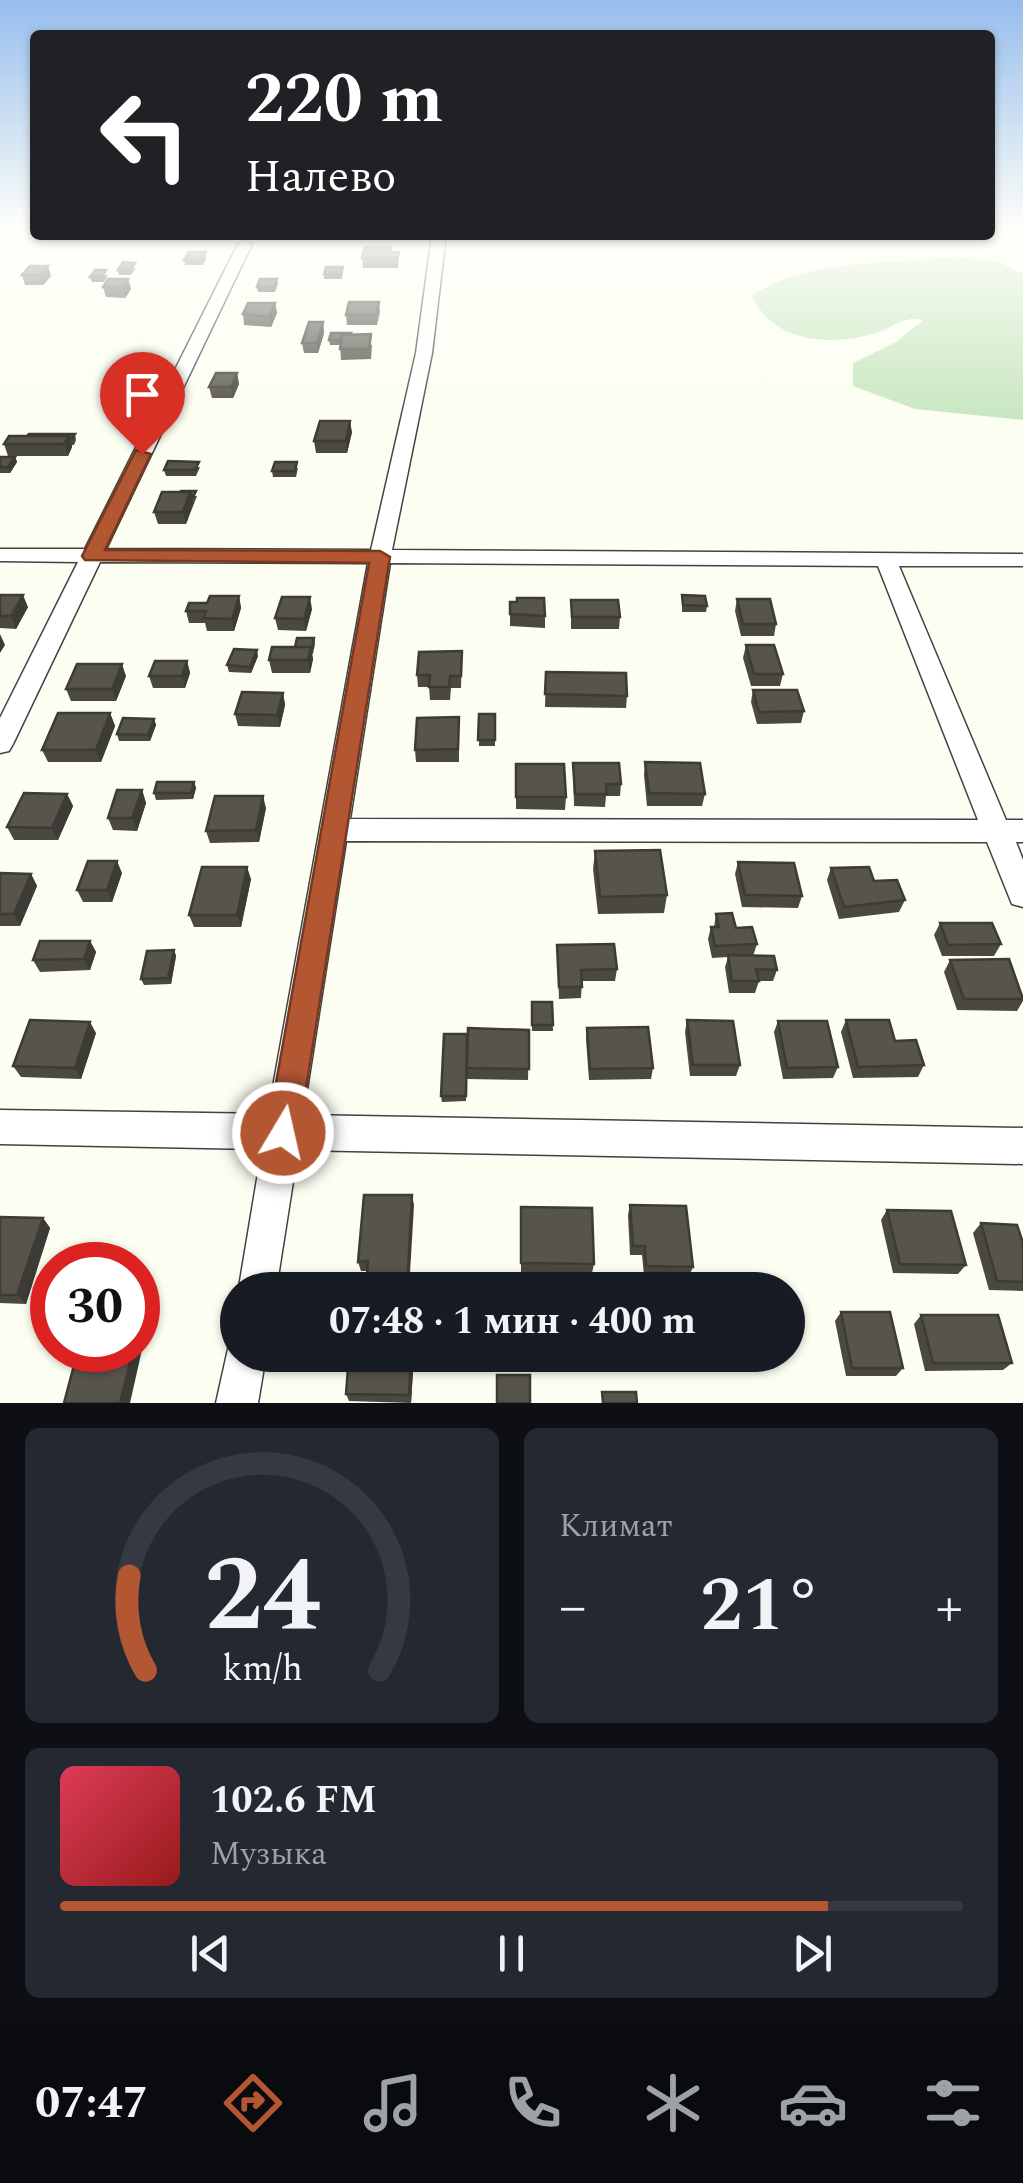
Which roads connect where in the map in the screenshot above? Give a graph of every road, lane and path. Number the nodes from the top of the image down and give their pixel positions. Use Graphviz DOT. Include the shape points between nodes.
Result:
graph roads {
  1 [pos="220,294"];
  2 [pos="432,294"];
  3 [pos="0,555"];
  4 [pos="92,556"];
  5 [pos="380,557"];
  6 [pos="886,560"];
  7 [pos="1023,560"];
  8 [pos="0,744"];
  9 [pos="332,830"];
  10 [pos="1009,831"];
  11 [pos="1023,895"];
  12 [pos="0,1127"];
  13 [pos="283,1133"];
  14 [pos="1023,1146"];
  15 [pos="259,1272"];
  16 [pos="242,1372"];
  17 [pos="237,1403"];
  1 -- 4 [label="street"];
  2 -- 5 [label="street"];
  3 -- 4 [label="street"];
  4 -- 5 [label="street"];
  4 -- 8 [label="street"];
  5 -- 6 [label="street"];
  5 -- 9 [label="street"];
  6 -- 7 [label="street"];
  6 -- 10 [label="street"];
  9 -- 10 [label="street"];
  9 -- 13 [label="street"];
  10 -- 11 [label="street"];
  12 -- 13 [label="street"];
  13 -- 14 [label="street"];
  13 -- 15 [label="street"];
  16 -- 17 [label="street"];
}
